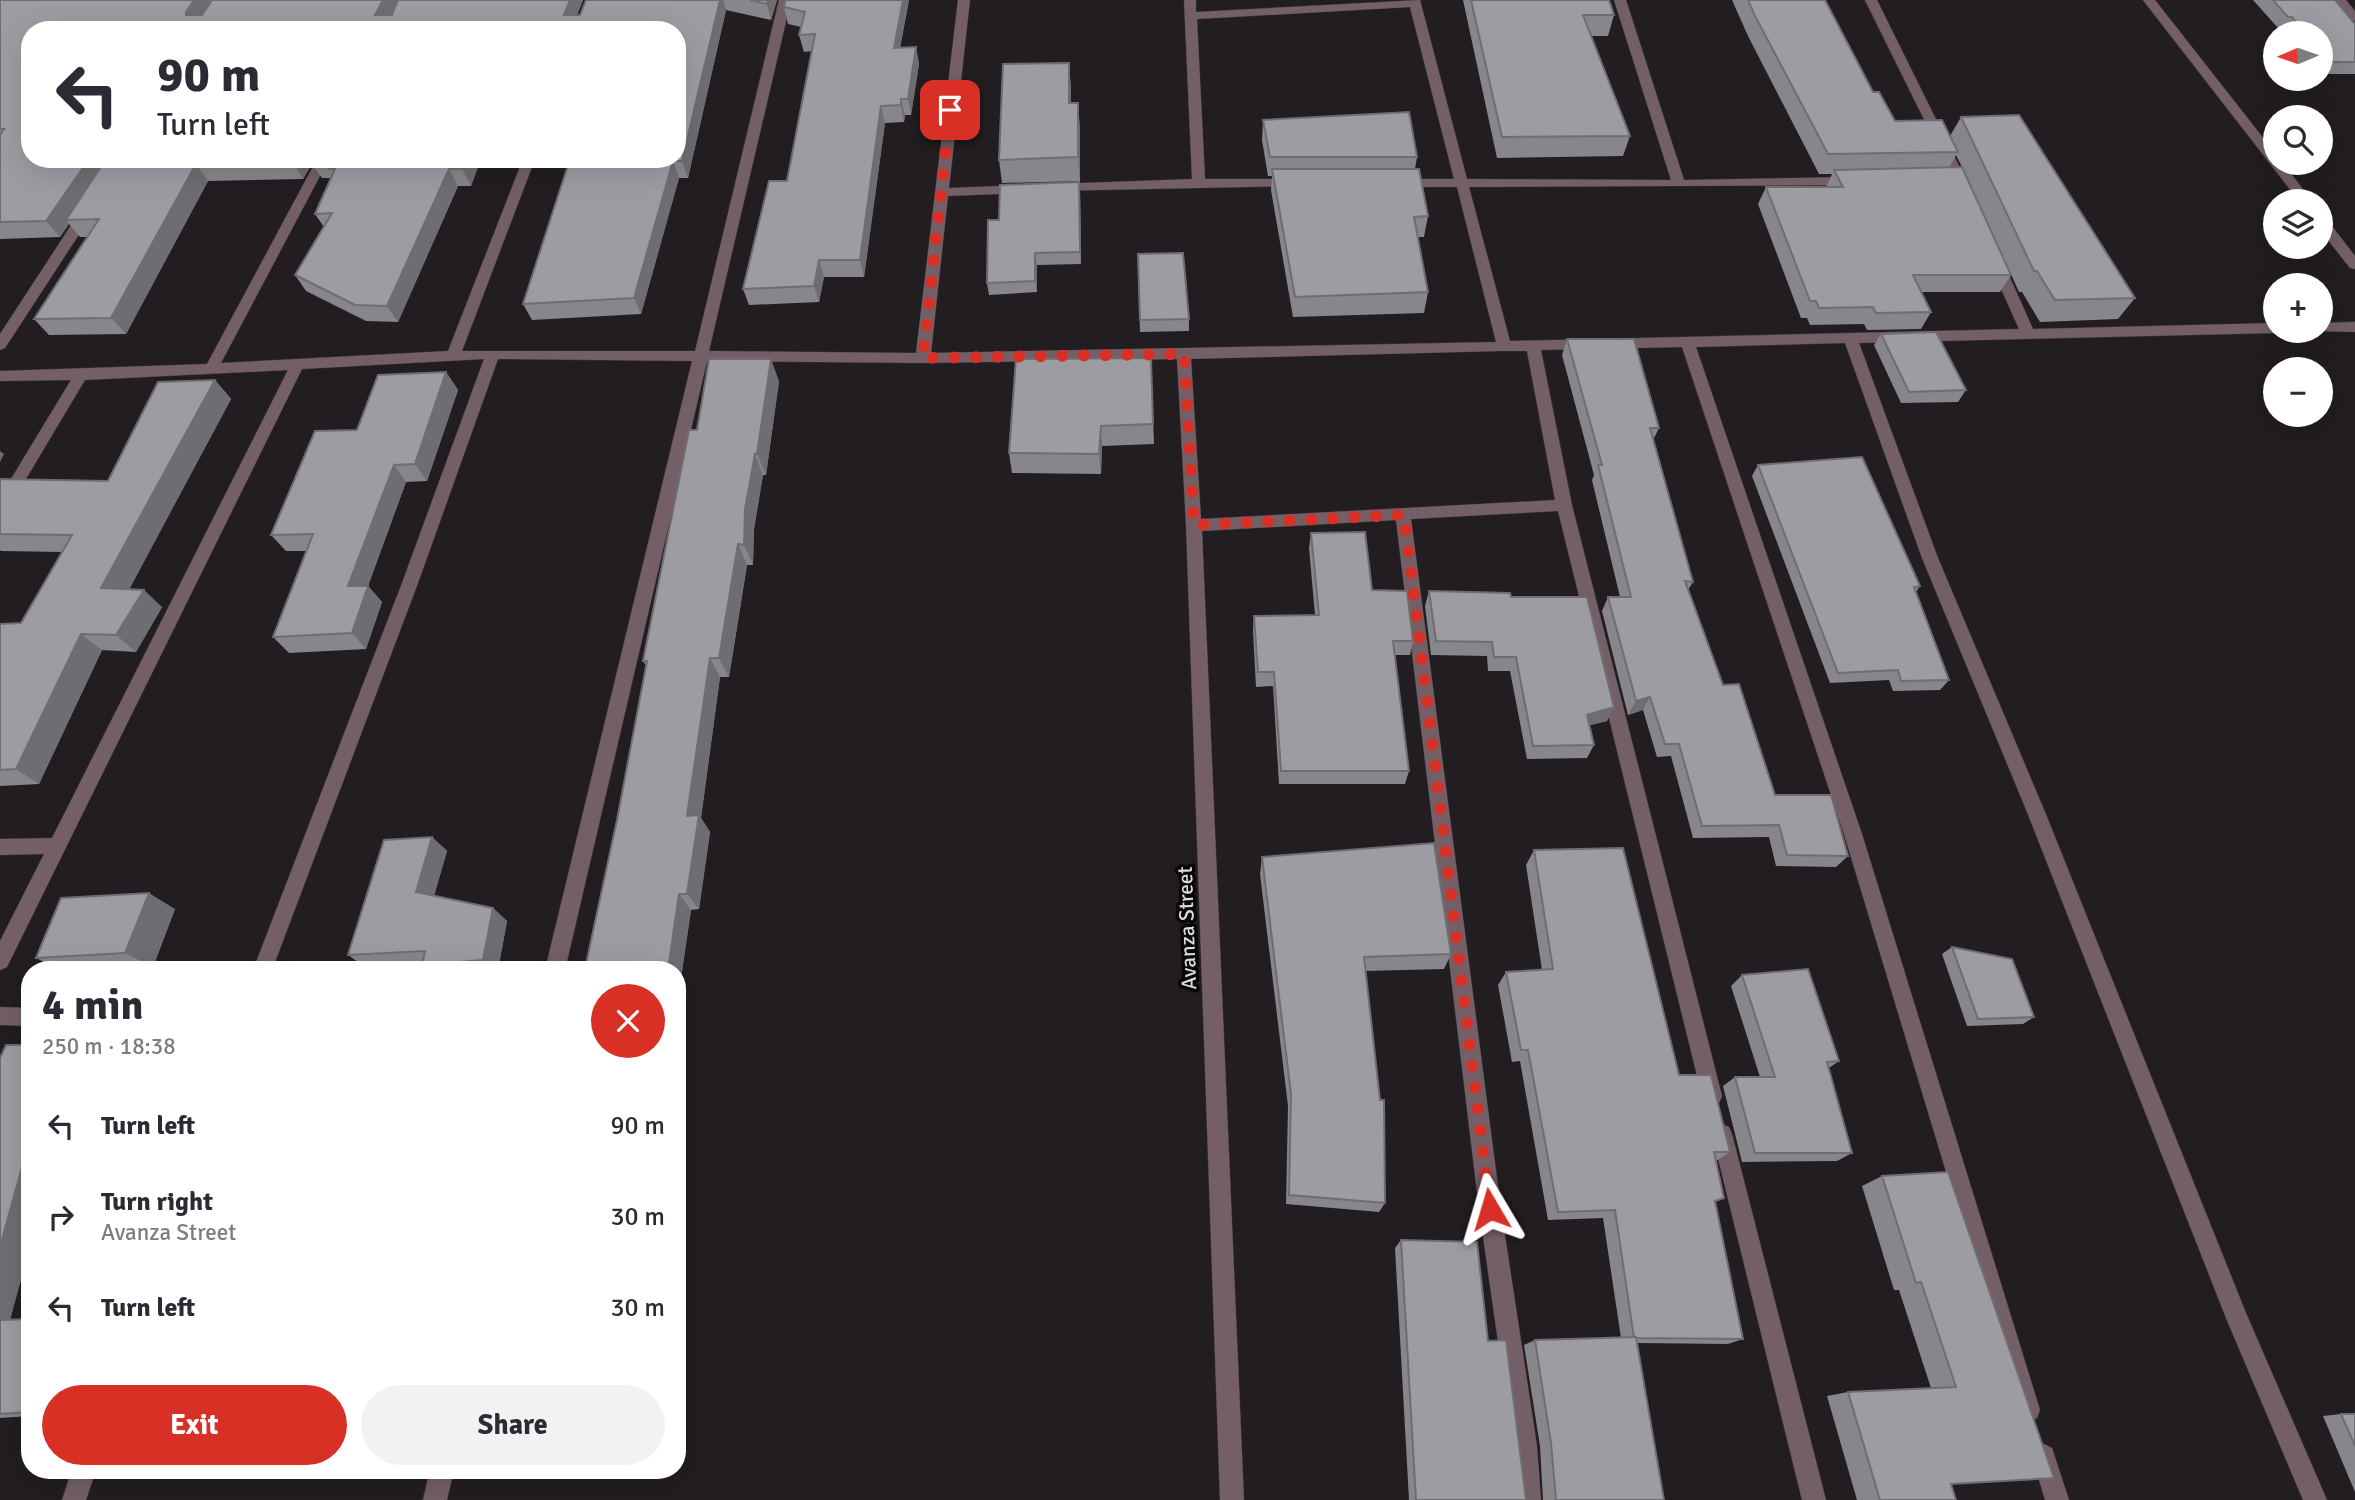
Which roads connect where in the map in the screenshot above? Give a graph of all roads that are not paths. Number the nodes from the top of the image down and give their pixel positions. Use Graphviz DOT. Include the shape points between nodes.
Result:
graph roads {
  1 [pos="785,0"];
  2 [pos="964,0"];
  3 [pos="1189,0"];
  4 [pos="1620,0"];
  5 [pos="1871,0"];
  6 [pos="2149,0"];
  7 [pos="2340,0"];
  8 [pos="1415,1"];
  9 [pos="1190,16"];
  10 [pos="2355,18"];
  11 [pos="2263,147"];
  12 [pos="318,168"];
  13 [pos="526,168"];
  14 [pos="2285,175"];
  15 [pos="1866,180"];
  16 [pos="1199,183"];
  17 [pos="1310,183"];
  18 [pos="1379,183"];
  19 [pos="1462,184"];
  20 [pos="1679,184"];
  21 [pos="2296,189"];
  22 [pos="940,192"];
  23 [pos="1970,202"];
  24 [pos="91,206"];
  25 [pos="2333,237"];
  26 [pos="1991,250"];
  27 [pos="2355,265"];
  28 [pos="2355,327"];
  29 [pos="2263,328"];
  30 [pos="2333,328"];
  31 [pos="2028,334"];
  32 [pos="1851,340"];
  33 [pos="1688,344"];
  34 [pos="0,345"];
  35 [pos="1533,347"];
  36 [pos="1506,348"];
  37 [pos="493,354"];
  38 [pos="1184,354"];
  39 [pos="701,355"];
  40 [pos="453,356"];
  41 [pos="923,358"];
  42 [pos="297,365"];
  43 [pos="211,369"];
  44 [pos="81,375"];
  45 [pos="0,376"];
  46 [pos="1564,505"];
  47 [pos="0,510"];
  48 [pos="1404,515"];
  49 [pos="1194,525"];
  50 [pos="58,846"];
  51 [pos="0,847"];
  52 [pos="0,961"];
  53 [pos="265,961"];
  54 [pos="557,961"];
  55 [pos="0,1016"];
  56 [pos="21,1017"];
  57 [pos="81,1479"];
  58 [pos="440,1479"];
  59 [pos="74,1500"];
  60 [pos="435,1500"];
  61 [pos="1232,1500"];
  62 [pos="1529,1500"];
  63 [pos="1814,1500"];
  64 [pos="2057,1500"];
  65 [pos="2315,1500"];
  1 -- 39 [label="street"];
  2 -- 22 [label="street"];
  3 -- 9 [label="street"];
  4 -- 20 [label="street"];
  5 -- 23 [label="street" via="1953,178"];
  6 -- 11 [label="street"];
  7 -- 10 [label="street"];
  8 -- 9 [label="street"];
  8 -- 19 [label="street"];
  9 -- 16 [label="street"];
  12 -- 43 [label="street"];
  13 -- 40 [label="street"];
  14 -- 21 [label="street"];
  15 -- 20 [label="street"];
  16 -- 17 [label="street"];
  16 -- 22 [label="street"];
  18 -- 19 [label="street"];
  19 -- 20 [label="street"];
  19 -- 36 [label="street"];
  22 -- 41 [label="street"];
  24 -- 34 [label="street"];
  25 -- 27 [label="street"];
  26 -- 31 [label="street"];
  28 -- 30 [label="street"];
  29 -- 31 [label="street"];
  31 -- 32 [label="street"];
  32 -- 33 [label="street"];
  32 -- 65 [label="street" via="1930,558"];
  33 -- 35 [label="street"];
  33 -- 64 [label="street" via="1853,834"];
  35 -- 36 [label="street"];
  35 -- 46 [label="street"];
  36 -- 38 [label="street"];
  37 -- 39 [label="street"];
  37 -- 40 [label="street"];
  37 -- 53 [label="street"];
  38 -- 41 [label="street"];
  38 -- 49 [label="street, Avanza Street"];
  39 -- 41 [label="street"];
  39 -- 54 [label="street"];
  40 -- 42 [label="street"];
  42 -- 43 [label="street"];
  42 -- 50 [label="street"];
  43 -- 44 [label="street"];
  44 -- 45 [label="street"];
  44 -- 47 [label="street"];
  46 -- 48 [label="street"];
  46 -- 63 [label="street"];
  48 -- 49 [label="street"];
  48 -- 62 [label="street"];
  49 -- 61 [label="street, Avanza Street"];
  50 -- 51 [label="street"];
  50 -- 52 [label="street"];
  55 -- 56 [label="street"];
  57 -- 59 [label="street"];
  58 -- 60 [label="street"];
}
